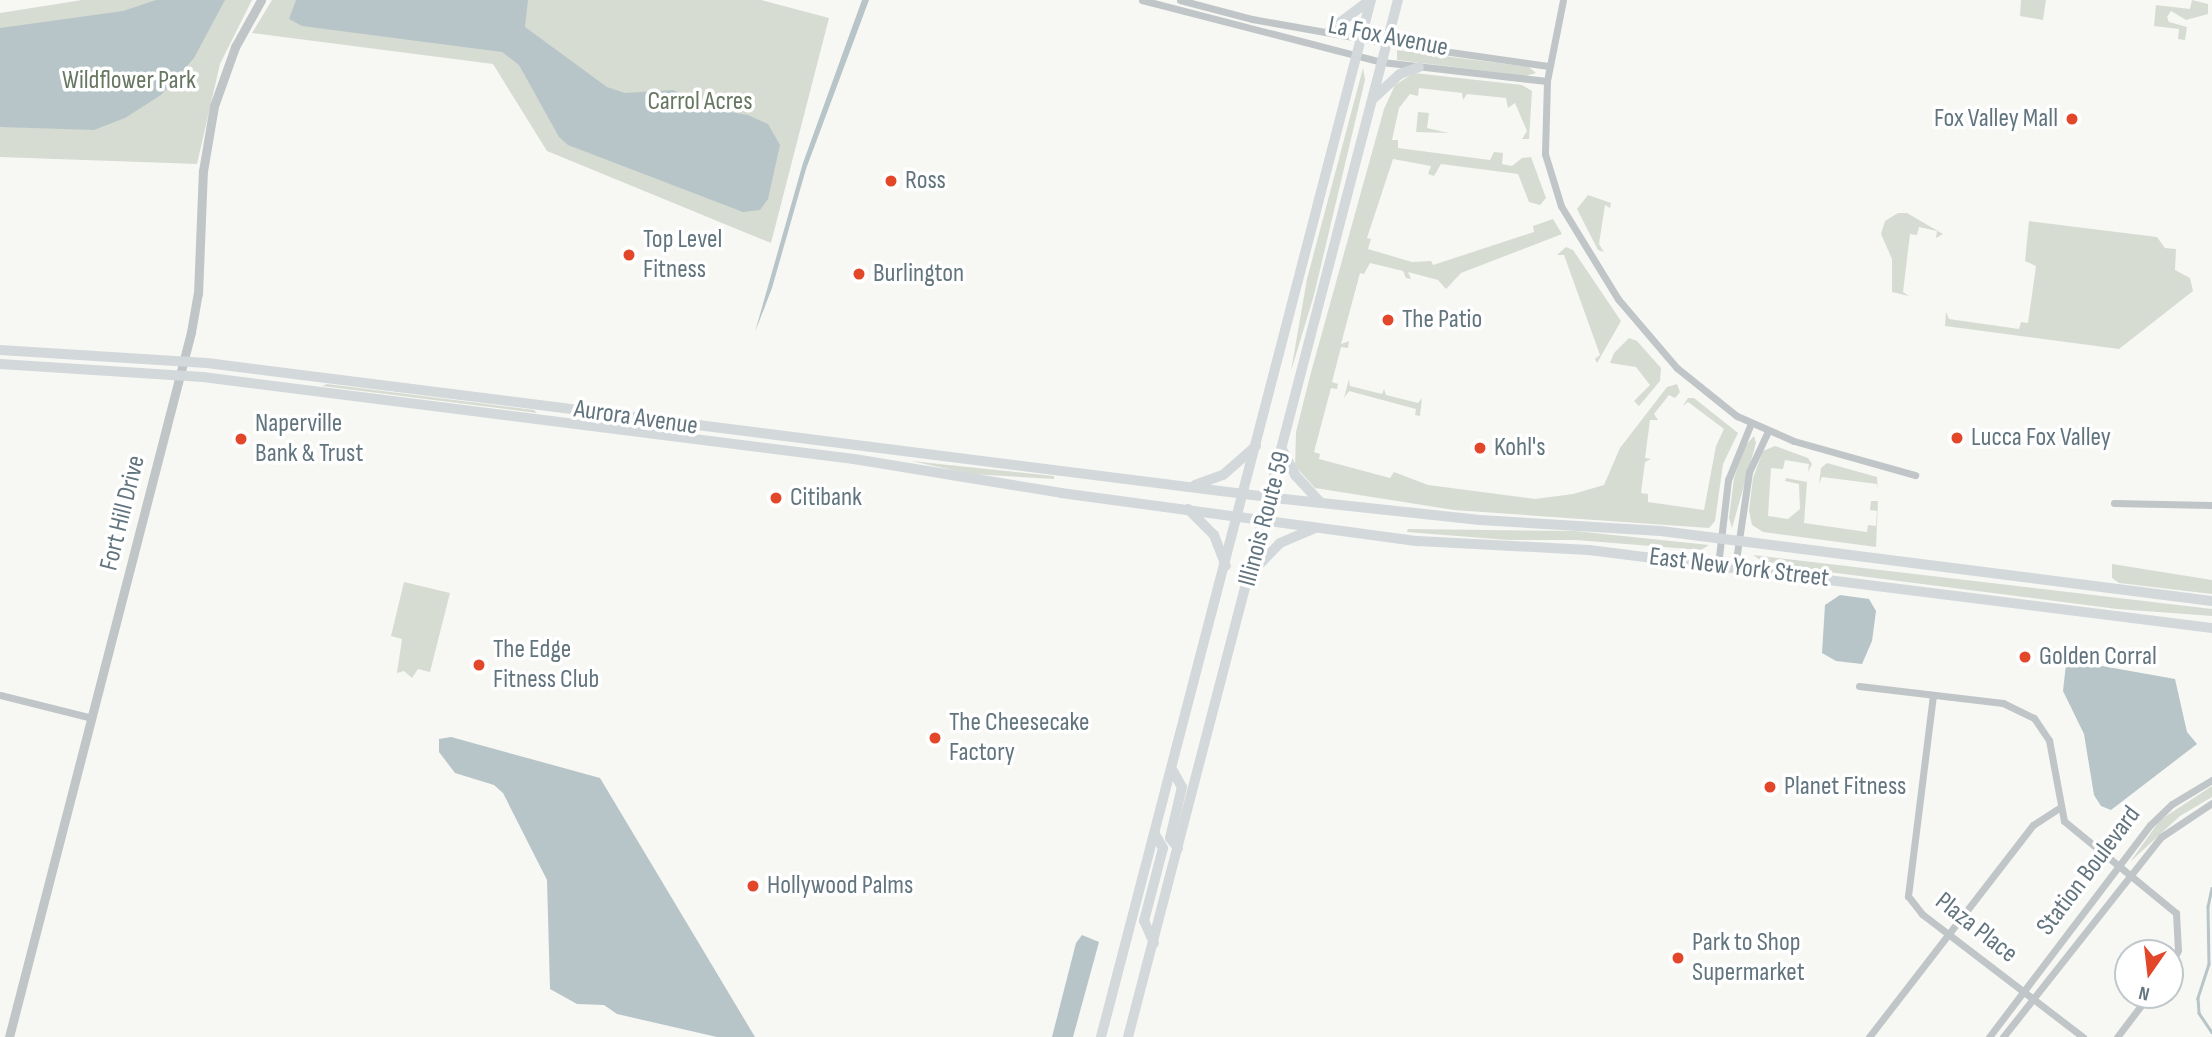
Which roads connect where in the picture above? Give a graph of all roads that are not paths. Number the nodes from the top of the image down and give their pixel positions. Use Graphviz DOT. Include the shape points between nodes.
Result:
graph roads {
  1 [pos="261,0"];
  2 [pos="1142,0"];
  3 [pos="1180,0"];
  4 [pos="1371,0"];
  5 [pos="1398,0"];
  6 [pos="1563,0"];
  7 [pos="1330,30"];
  8 [pos="1361,38"];
  9 [pos="1387,43"];
  10 [pos="1357,56"];
  11 [pos="1382,62"];
  12 [pos="1548,66"];
  13 [pos="1419,67"];
  14 [pos="1547,81"];
  15 [pos="1373,100"];
  16 [pos="0,350"];
  17 [pos="183,361"];
  18 [pos="0,364"];
  19 [pos="180,374"];
  20 [pos="1751,423"];
  21 [pos="1768,431"];
  22 [pos="1256,446"];
  23 [pos="1283,451"];
  24 [pos="1915,475"];
  25 [pos="1193,486"];
  26 [pos="1244,493"];
  27 [pos="1271,497"];
  28 [pos="1321,503"];
  29 [pos="2114,503"];
  30 [pos="2212,505"];
  31 [pos="1188,509"];
  32 [pos="1238,517"];
  33 [pos="1265,521"];
  34 [pos="1315,528"];
  35 [pos="1720,539"];
  36 [pos="1739,541"];
  37 [pos="1718,565"];
  38 [pos="1226,566"];
  39 [pos="1735,567"];
  40 [pos="1251,573"];
  41 [pos="2212,601"];
  42 [pos="2212,628"];
  43 [pos="1859,686"];
  44 [pos="0,695"];
  45 [pos="1933,695"];
  46 [pos="92,718"];
  47 [pos="1173,771"];
  48 [pos="2212,780"];
  49 [pos="2212,803"];
  50 [pos="2059,809"];
  51 [pos="1155,834"];
  52 [pos="1178,848"];
  53 [pos="2118,869"];
  54 [pos="2127,876"];
  55 [pos="2072,928"];
  56 [pos="1947,934"];
  57 [pos="2081,936"];
  58 [pos="2177,939"];
  59 [pos="1154,943"];
  60 [pos="2023,992"];
  61 [pos="2032,999"];
  62 [pos="2138,1009"];
  63 [pos="9,1037"];
  64 [pos="1101,1037"];
  65 [pos="1128,1037"];
  66 [pos="1868,1037"];
  67 [pos="1989,1037"];
  68 [pos="2003,1037"];
  69 [pos="2083,1037"];
  70 [pos="2117,1037"];
  1 -- 17 [label="street, Fort Hill Drive" via="235,47 214,106 203,171 198,294"];
  2 -- 10 [label="street, La Fox Avenue"];
  3 -- 7 [label="street, La Fox Avenue" via="1252,19"];
  4 -- 7 [label="main road"];
  4 -- 8 [label="main road, Illinois Route 59"];
  5 -- 9 [label="main road, Illinois Route 59"];
  6 -- 12 [label="street"];
  7 -- 8 [label="street, La Fox Avenue"];
  8 -- 9 [label="street, La Fox Avenue"];
  8 -- 10 [label="main road, Illinois Route 59"];
  9 -- 11 [label="main road, Illinois Route 59"];
  9 -- 12 [label="street, La Fox Avenue"];
  10 -- 11 [label="street, La Fox Avenue"];
  10 -- 22 [label="main road, Illinois Route 59"];
  11 -- 13 [label="street, La Fox Avenue"];
  11 -- 15 [label="main road, Illinois Route 59"];
  12 -- 14 [label="street"];
  13 -- 14 [label="street, La Fox Avenue"];
  13 -- 15 [label="main road" via="1400,74"];
  14 -- 20 [label="street" via="1544,146 1551,178 1561,206 1599,272 1668,360 1714,400"];
  15 -- 23 [label="main road, Illinois Route 59"];
  16 -- 17 [label="main road, Aurora Avenue"];
  17 -- 19 [label="street, Fort Hill Drive"];
  17 -- 25 [label="main road, Aurora Avenue"];
  18 -- 19 [label="main road, Aurora Avenue"];
  19 -- 31 [label="main road, Aurora Avenue" via="855,459"];
  19 -- 46 [label="street, Fort Hill Drive"];
  20 -- 21 [label="street"];
  20 -- 35 [label="street" via="1728,481"];
  21 -- 24 [label="street"];
  21 -- 36 [label="street" via="1749,472"];
  22 -- 25 [label="main road" via="1223,475"];
  22 -- 26 [label="main road, Illinois Route 59"];
  23 -- 27 [label="main road, Illinois Route 59"];
  23 -- 28 [label="main road" via="1295,475"];
  25 -- 26 [label="main road, Aurora Avenue"];
  26 -- 27 [label="main road, Aurora Avenue"];
  26 -- 32 [label="main road, Illinois Route 59"];
  27 -- 28 [label="main road, East New York Street"];
  27 -- 33 [label="main road, Illinois Route 59"];
  28 -- 35 [label="main road, East New York Street"];
  29 -- 30 [label="street"];
  31 -- 32 [label="main road, Aurora Avenue"];
  31 -- 38 [label="main road" via="1214,536"];
  32 -- 33 [label="main road, Aurora Avenue"];
  32 -- 38 [label="main road, Illinois Route 59"];
  33 -- 34 [label="main road, East New York Street"];
  33 -- 40 [label="main road, Illinois Route 59"];
  34 -- 37 [label="main road, East New York Street" via="1452,545 1589,550"];
  34 -- 40 [label="main road" via="1280,542"];
  35 -- 36 [label="main road, East New York Street"];
  35 -- 37 [label="street"];
  36 -- 39 [label="street"];
  36 -- 41 [label="main road, East New York Street"];
  37 -- 39 [label="main road, East New York Street"];
  38 -- 47 [label="main road, Illinois Route 59"];
  39 -- 42 [label="main road, East New York Street"];
  40 -- 52 [label="main road, Illinois Route 59"];
  43 -- 45 [label="street"];
  44 -- 46 [label="street"];
  45 -- 50 [label="street" via="2003,703 2034,718 2049,740"];
  45 -- 56 [label="street, Plaza Place" via="1906,883 1913,905"];
  46 -- 63 [label="street, Fort Hill Drive"];
  47 -- 51 [label="main road, Illinois Route 59"];
  47 -- 52 [label="main road" via="1182,788 1170,838"];
  48 -- 53 [label="street, Station Boulevard" via="2161,812"];
  49 -- 54 [label="street, Station Boulevard" via="2161,837"];
  50 -- 53 [label="street" via="2077,836"];
  50 -- 56 [label="street" via="2033,825"];
  51 -- 59 [label="main road" via="1163,848 1144,921"];
  51 -- 64 [label="main road, Illinois Route 59"];
  52 -- 59 [label="main road, Illinois Route 59"];
  53 -- 54 [label="street"];
  53 -- 55 [label="street, Station Boulevard"];
  54 -- 57 [label="street, Station Boulevard"];
  54 -- 58 [label="street" via="2176,913"];
  55 -- 57 [label="street"];
  55 -- 60 [label="street, Station Boulevard"];
  56 -- 60 [label="street, Plaza Place"];
  56 -- 66 [label="street"];
  57 -- 61 [label="street, Station Boulevard"];
  59 -- 65 [label="main road, Illinois Route 59"];
  60 -- 61 [label="street, Plaza Place"];
  60 -- 67 [label="street, Station Boulevard"];
  61 -- 68 [label="street, Station Boulevard"];
  61 -- 69 [label="street, Plaza Place"];
  62 -- 70 [label="street"];
}
